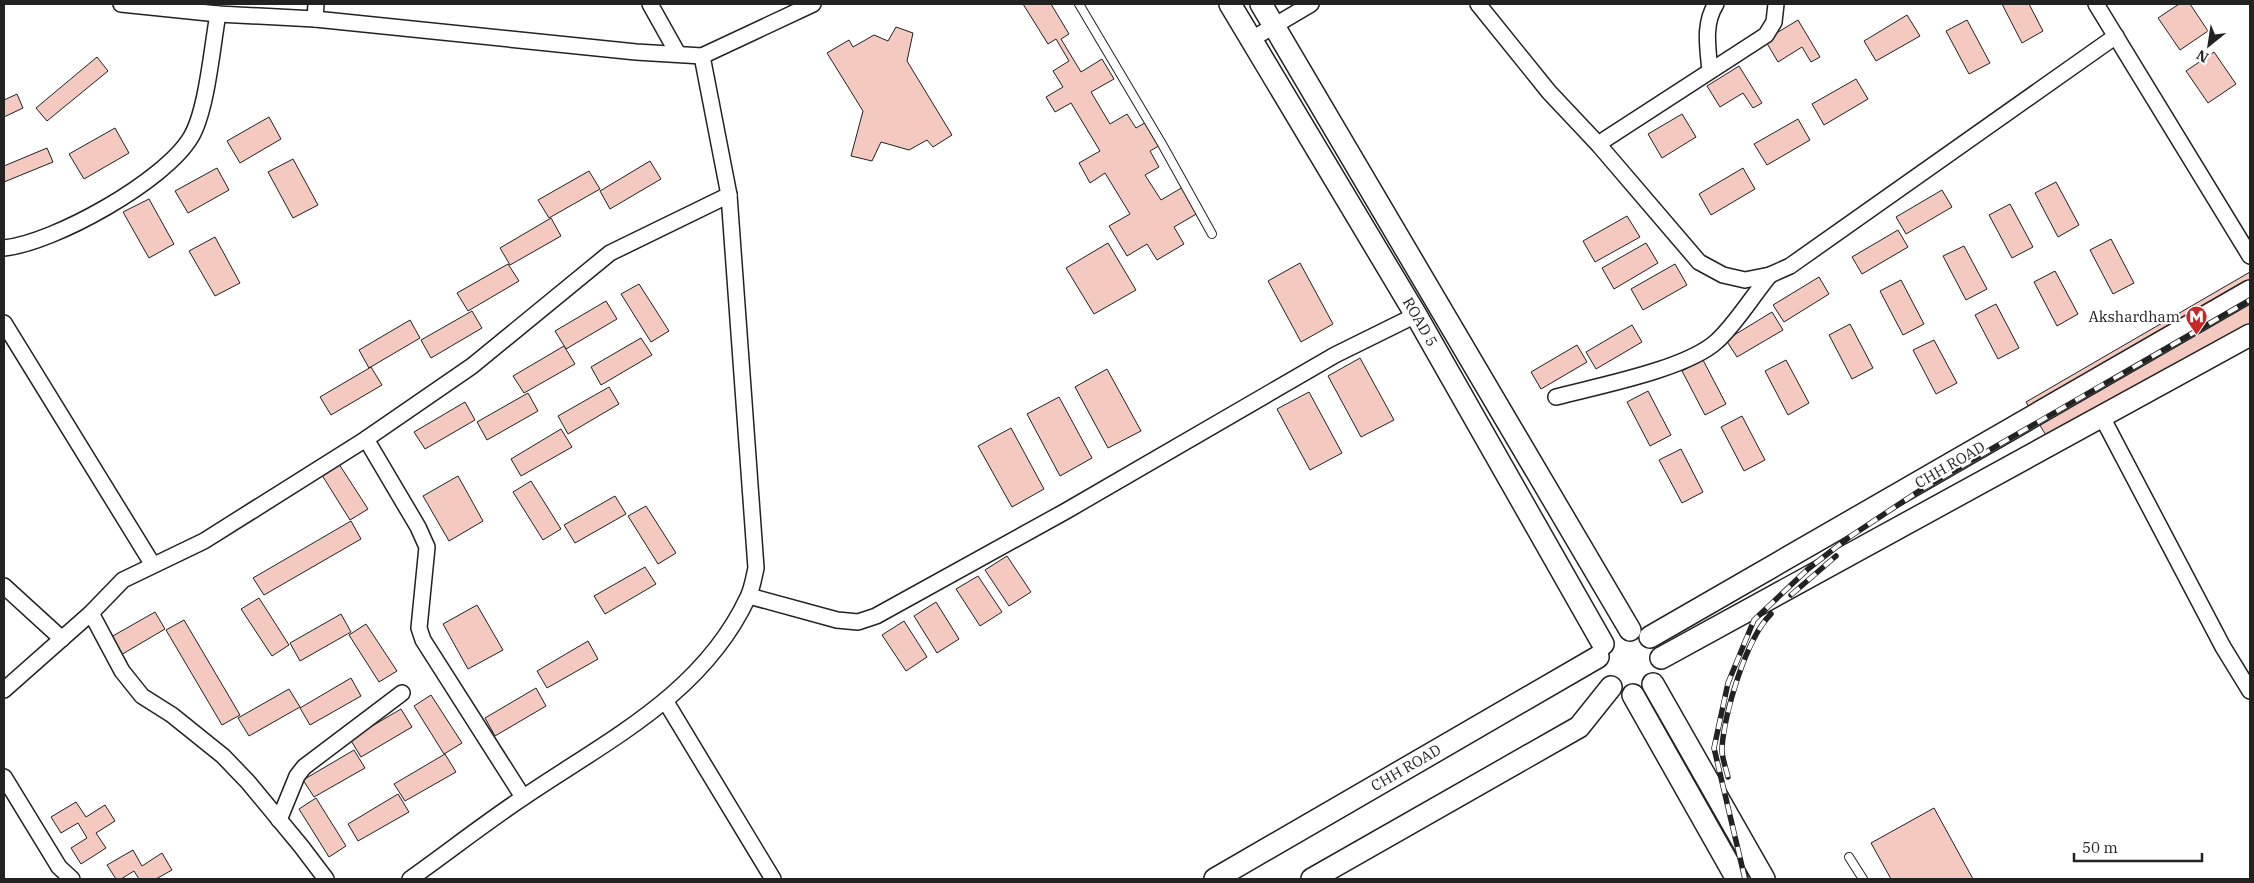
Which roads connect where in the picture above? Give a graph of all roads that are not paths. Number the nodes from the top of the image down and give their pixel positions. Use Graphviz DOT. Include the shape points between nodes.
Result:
graph roads {
  1 [pos="121,4"];
  2 [pos="316,4"];
  3 [pos="650,4"];
  4 [pos="813,4"];
  5 [pos="1079,4"];
  6 [pos="1230,4"];
  7 [pos="1261,4"];
  8 [pos="1310,4"];
  9 [pos="1478,4"];
  10 [pos="1716,4"];
  11 [pos="1776,4"];
  12 [pos="2096,4"];
  13 [pos="1295,8"];
  14 [pos="218,14"];
  15 [pos="315,19"];
  16 [pos="1274,26"];
  17 [pos="2116,36"];
  18 [pos="1252,39"];
  19 [pos="678,54"];
  20 [pos="702,56"];
  21 [pos="1710,71"];
  22 [pos="1598,144"];
  23 [pos="729,195"];
  24 [pos="1212,234"];
  25 [pos="4,248"];
  26 [pos="2250,256"];
  27 [pos="1770,275"];
  28 [pos="2250,291"];
  29 [pos="1416,315"];
  30 [pos="4,323"];
  31 [pos="2250,335"];
  32 [pos="1556,397"];
  33 [pos="2102,417"];
  34 [pos="366,440"];
  35 [pos="153,565"];
  36 [pos="4,586"];
  37 [pos="749,596"];
  38 [pos="91,613"];
  39 [pos="1640,634"];
  40 [pos="62,640"];
  41 [pos="1600,650"];
  42 [pos="1661,658"];
  43 [pos="1653,684"];
  44 [pos="1610,688"];
  45 [pos="4,690"];
  46 [pos="2250,691"];
  47 [pos="402,693"];
  48 [pos="1633,695"];
  49 [pos="666,702"];
  50 [pos="4,778"];
  51 [pos="523,797"];
  52 [pos="279,820"];
  53 [pos="1849,857"];
  54 [pos="1241,873"];
  55 [pos="1763,877"];
  56 [pos="768,878"];
  57 [pos="72,879"];
  58 [pos="326,879"];
  59 [pos="410,879"];
  60 [pos="1215,879"];
  61 [pos="1312,879"];
  62 [pos="1737,879"];
  63 [pos="1863,879"];
  1 -- 14 [label="street"];
  2 -- 15 [label="street"];
  3 -- 19 [label="street"];
  4 -- 20 [label="street"];
  5 -- 24 [label="lane"];
  6 -- 18 [label="street, ROAD 5"];
  7 -- 16 [label="street, ROAD 5"];
  8 -- 13 [label="street"];
  9 -- 22 [label="street" via="1549,92"];
  10 -- 21 [label="street" via="1707,30"];
  11 -- 21 [label="street" via="1774,22 1766,35"];
  12 -- 17 [label="street"];
  13 -- 16 [label="street"];
  14 -- 15 [label="street"];
  14 -- 25 [label="street" via="204,99 191,136 180,152 147,180 91,218"];
  15 -- 19 [label="street"];
  16 -- 18 [label="street"];
  16 -- 39 [label="street, ROAD 5"];
  17 -- 26 [label="street"];
  17 -- 27 [label="street" via="1790,266"];
  18 -- 29 [label="street, ROAD 5"];
  19 -- 20 [label="street"];
  20 -- 23 [label="street"];
  21 -- 22 [label="street"];
  22 -- 27 [label="street" via="1699,262 1723,275 1745,280"];
  23 -- 34 [label="street" via="610,253 472,366"];
  23 -- 37 [label="street" via="755,541 756,568"];
  27 -- 32 [label="street" via="1718,340 1693,357"];
  28 -- 39 [label="street, CHH ROAD"];
  29 -- 37 [label="street" via="1335,355 1066,511 876,616 858,622 837,620"];
  29 -- 41 [label="street, ROAD 5"];
  30 -- 35 [label="street"];
  31 -- 33 [label="street, CHH ROAD"];
  33 -- 42 [label="street, CHH ROAD"];
  33 -- 46 [label="street" via="2223,647"];
  34 -- 35 [label="street" via="204,542"];
  34 -- 51 [label="street" via="427,547 419,628 423,640"];
  35 -- 38 [label="street" via="123,580"];
  36 -- 40 [label="street"];
  37 -- 49 [label="street" via="728,632 698,672"];
  38 -- 40 [label="street"];
  38 -- 52 [label="street" via="122,671 142,696 223,756"];
  39 -- 41 [label="street" via="1620,631 1610,636"];
  39 -- 42 [label="street" via="1657,646"];
  40 -- 45 [label="street"];
  41 -- 44 [label="street" via="1600,674"];
  41 -- 54 [label="street, CHH ROAD"];
  42 -- 43 [label="street" via="1660,672"];
  43 -- 48 [label="street"];
  43 -- 55 [label="street"];
  44 -- 48 [label="street"];
  44 -- 61 [label="street" via="1579,727"];
  47 -- 52 [label="street" via="304,767"];
  48 -- 62 [label="street"];
  49 -- 51 [label="street"];
  49 -- 56 [label="street"];
  50 -- 57 [label="street" via="59,867"];
  51 -- 59 [label="street"];
  52 -- 58 [label="street"];
  53 -- 63 [label="lane"];
  54 -- 60 [label="street, CHH ROAD"];
}
